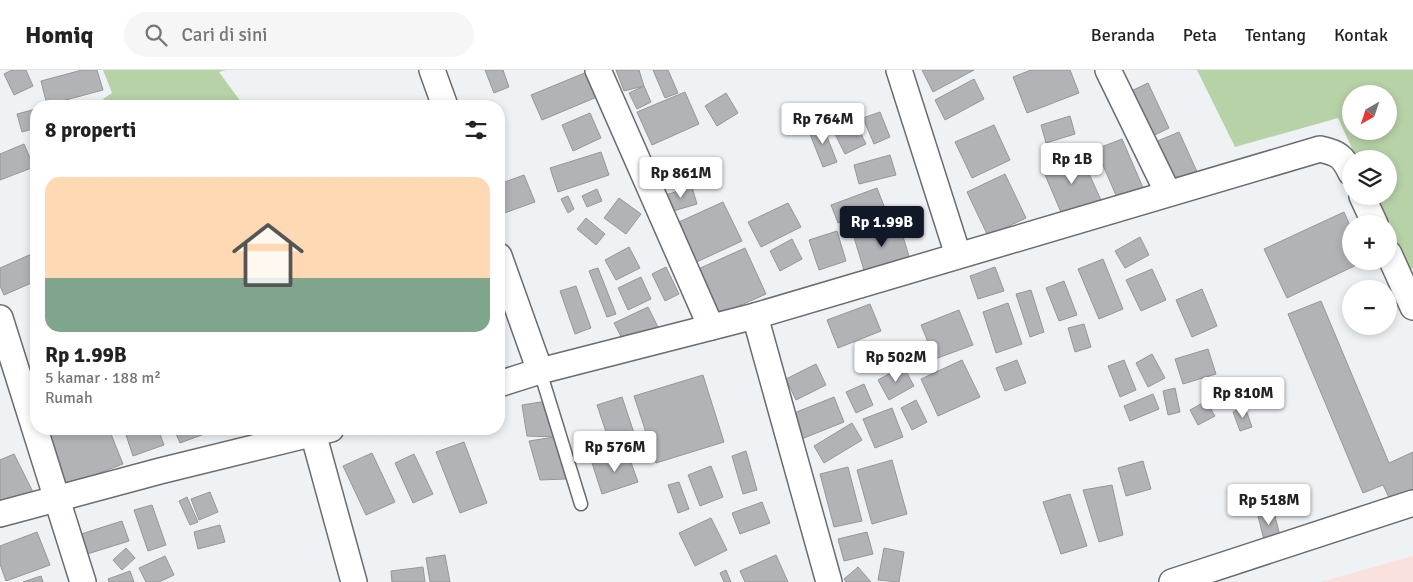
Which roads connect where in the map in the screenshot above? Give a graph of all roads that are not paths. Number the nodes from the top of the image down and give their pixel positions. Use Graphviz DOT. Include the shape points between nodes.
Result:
graph roads {
  1 [pos="432,70"];
  2 [pos="598,70"];
  3 [pos="899,70"];
  4 [pos="1108,70"];
  5 [pos="443,100"];
  6 [pos="1342,157"];
  7 [pos="1168,194"];
  8 [pos="954,245"];
  9 [pos="1396,270"];
  10 [pos="505,273"];
  11 [pos="1413,307"];
  12 [pos="754,316"];
  13 [pos="0,318"];
  14 [pos="711,327"];
  15 [pos="540,372"];
  16 [pos="505,382"];
  17 [pos="30,415"];
  18 [pos="36,435"];
  19 [pos="306,435"];
  20 [pos="323,435"];
  21 [pos="56,499"];
  22 [pos="1413,503"];
  23 [pos="581,504"];
  24 [pos="0,514"];
  25 [pos="82,582"];
  26 [pos="354,582"];
  27 [pos="829,582"];
  28 [pos="1172,582"];
  1 -- 5 [label="street"];
  2 -- 14 [label="street"];
  3 -- 8 [label="street"];
  4 -- 7 [label="street"];
  6 -- 7 [label="street" via="1320,149"];
  7 -- 8 [label="street"];
  8 -- 12 [label="street"];
  9 -- 11 [label="street"];
  10 -- 15 [label="street"];
  12 -- 14 [label="street"];
  12 -- 27 [label="street"];
  13 -- 17 [label="street"];
  14 -- 15 [label="street"];
  15 -- 16 [label="street"];
  15 -- 23 [label="lane"];
  18 -- 21 [label="street"];
  19 -- 21 [label="street"];
  20 -- 26 [label="street"];
  21 -- 24 [label="street"];
  21 -- 25 [label="street"];
  22 -- 28 [label="street"];
}
